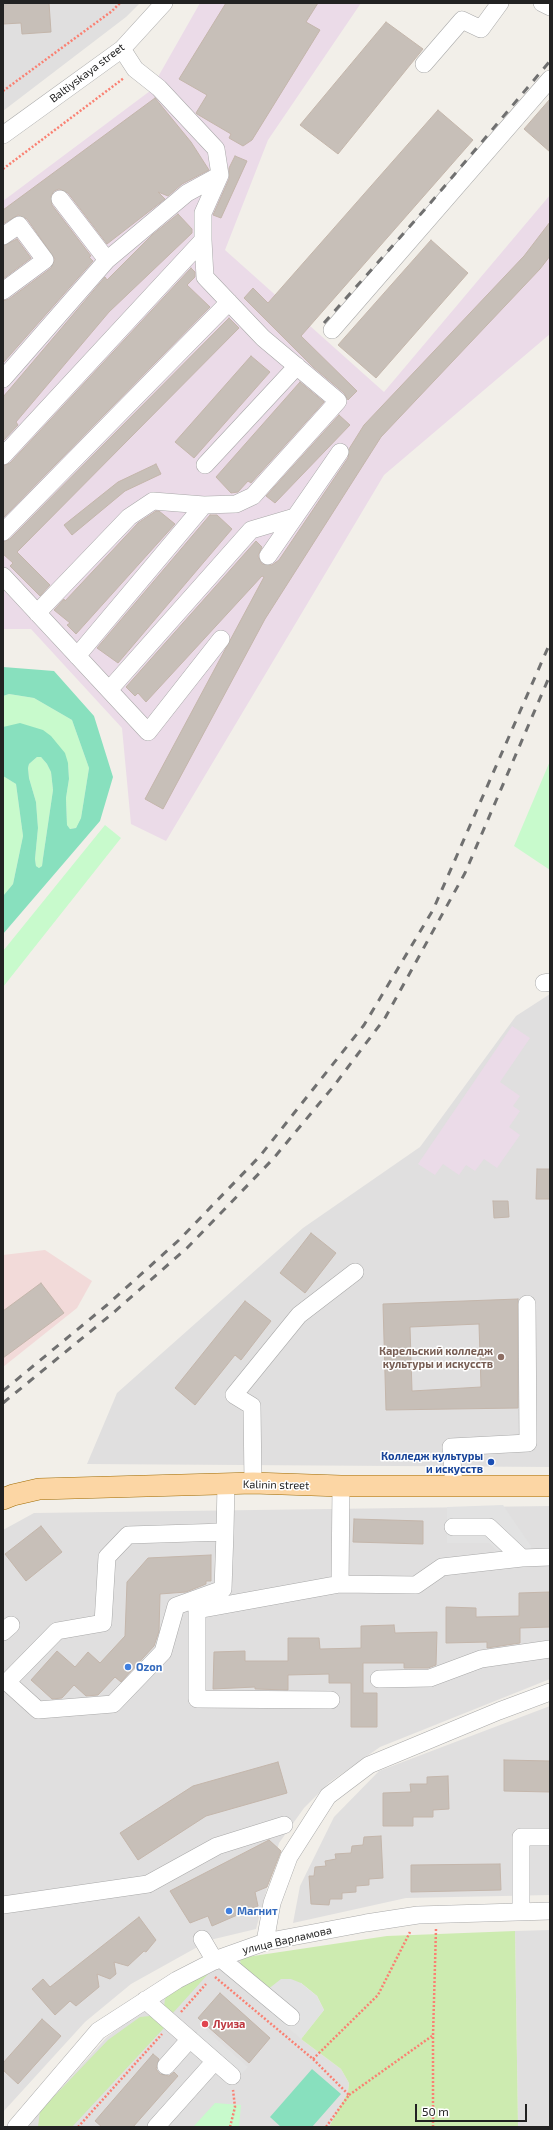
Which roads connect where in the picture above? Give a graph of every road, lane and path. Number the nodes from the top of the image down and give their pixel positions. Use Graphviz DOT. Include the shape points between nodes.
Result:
graph roads {
  1 [pos="120,3"];
  2 [pos="164,3"];
  3 [pos="500,3"];
  4 [pos="542,3"];
  5 [pos="550,7"];
  6 [pos="122,49"];
  7 [pos="424,64"];
  8 [pos="134,69"];
  9 [pos="550,79"];
  10 [pos="3,91"];
  11 [pos="3,135"];
  12 [pos="3,169"];
  13 [pos="220,175"];
  14 [pos="60,199"];
  15 [pos="3,236"];
  16 [pos="203,240"];
  17 [pos="107,260"];
  18 [pos="3,291"];
  19 [pos="230,302"];
  20 [pos="332,330"];
  21 [pos="297,366"];
  22 [pos="3,379"];
  23 [pos="340,452"];
  24 [pos="3,456"];
  25 [pos="205,465"];
  26 [pos="204,505"];
  27 [pos="294,517"];
  28 [pos="3,532"];
  29 [pos="268,556"];
  30 [pos="3,576"];
  31 [pos="37,613"];
  32 [pos="221,639"];
  33 [pos="77,656"];
  34 [pos="109,690"];
  35 [pos="355,1272"];
  36 [pos="527,1304"];
  37 [pos="253,1483"];
  38 [pos="226,1484"];
  39 [pos="341,1486"];
  40 [pos="454,1486"];
  41 [pos="550,1486"];
  42 [pos="3,1499"];
  43 [pos="453,1527"];
  44 [pos="225,1532"];
  45 [pos="522,1558"];
  46 [pos="550,1558"];
  47 [pos="340,1584"];
  48 [pos="550,1649"];
  49 [pos="379,1679"];
  50 [pos="550,1692"];
  51 [pos="331,1700"];
  52 [pos="284,1825"];
  53 [pos="550,1837"];
  54 [pos="3,1905"];
  55 [pos="550,1911"];
  56 [pos="521,1912"];
  57 [pos="418,1915"];
  58 [pos="436,1915"];
  59 [pos="202,1939"];
  60 [pos="265,1942"];
  61 [pos="222,1961"];
  62 [pos="208,1982"];
  63 [pos="145,2000"];
  64 [pos="291,2017"];
  65 [pos="172,2023"];
  66 [pos="433,2036"];
  67 [pos="190,2039"];
  68 [pos="313,2058"];
  69 [pos="215,2061"];
  70 [pos="166,2066"];
  71 [pos="232,2076"];
  72 [pos="349,2095"];
  73 [pos="19,2126"];
  74 [pos="78,2127"];
  75 [pos="156,2127"];
  76 [pos="230,2127"];
  77 [pos="326,2127"];
  78 [pos="433,2127"];
  1 -- 10 [label="path"];
  2 -- 6 [label="street, Baltiyskaya street"];
  3 -- 7 [label="street" via="480,29 462,20"];
  4 -- 5 [label="street"];
  6 -- 8 [label="street"];
  6 -- 11 [label="street, Baltiyskaya street"];
  8 -- 12 [label="path"];
  8 -- 13 [label="street" via="159,88 216,148"];
  9 -- 20 [label="street"];
  13 -- 16 [label="street" via="203,213"];
  13 -- 17 [label="street" via="187,193"];
  14 -- 17 [label="street"];
  15 -- 18 [label="street" via="19,225 45,260"];
  16 -- 19 [label="street" via="205,277"];
  16 -- 24 [label="street"];
  17 -- 22 [label="street"];
  19 -- 21 [label="street" via="263,338"];
  19 -- 28 [label="street"];
  21 -- 25 [label="street"];
  21 -- 26 [label="street" via="338,401 253,496 236,504"];
  23 -- 27 [label="street"];
  26 -- 31 [label="street" via="153,502 141,509 129,517"];
  26 -- 33 [label="street"];
  27 -- 29 [label="street"];
  27 -- 34 [label="street" via="251,530"];
  30 -- 31 [label="street"];
  31 -- 33 [label="street"];
  32 -- 34 [label="street" via="148,732"];
  33 -- 34 [label="street"];
  35 -- 37 [label="street" via="299,1315 234,1394 252,1406"];
  36 -- 40 [label="street" via="528,1443 451,1447"];
  37 -- 38 [label="main road, Kalinin street"];
  37 -- 39 [label="main road, Kalinin street"];
  38 -- 42 [label="main road, Kalinin street" via="39,1489"];
  38 -- 44 [label="street"];
  39 -- 40 [label="main road, Kalinin street"];
  39 -- 47 [label="street"];
  40 -- 41 [label="main road, Kalinin street"];
  43 -- 45 [label="street" via="488,1527"];
  44 -- 44 [label="street" via="223,1589 176,1606 163,1652 113,1704 38,1710 8,1682 57,1631 103,1623 108,1557 128,1535"];
  45 -- 46 [label="street"];
  45 -- 47 [label="street" via="442,1567 416,1585"];
  47 -- 51 [label="street" via="197,1610 197,1699"];
  48 -- 49 [label="street" via="481,1659 430,1678"];
  50 -- 60 [label="street" via="369,1765 328,1796 289,1857 278,1883"];
  52 -- 54 [label="street" via="217,1846 148,1884"];
  53 -- 56 [label="street" via="521,1837"];
  55 -- 56 [label="street, улица Варламова"];
  56 -- 58 [label="street, улица Варламова"];
  57 -- 58 [label="street, улица Варламова"];
  57 -- 60 [label="street, улица Варламова"];
  57 -- 68 [label="path" via="378,1995"];
  58 -- 66 [label="path"];
  59 -- 61 [label="street"];
  60 -- 61 [label="street, улица Варламова"];
  61 -- 63 [label="street, улица Варламова" via="177,1980"];
  61 -- 64 [label="street"];
  61 -- 68 [label="path" via="213,1976"];
  62 -- 65 [label="path"];
  63 -- 65 [label="street"];
  63 -- 73 [label="street, улица Варламова" via="98,2031"];
  65 -- 67 [label="street"];
  65 -- 74 [label="path"];
  66 -- 72 [label="path"];
  66 -- 78 [label="path"];
  67 -- 69 [label="street"];
  67 -- 70 [label="street"];
  68 -- 72 [label="path"];
  69 -- 71 [label="street"];
  69 -- 75 [label="street"];
  71 -- 76 [label="path" via="235,2107"];
  72 -- 77 [label="path"];
}
